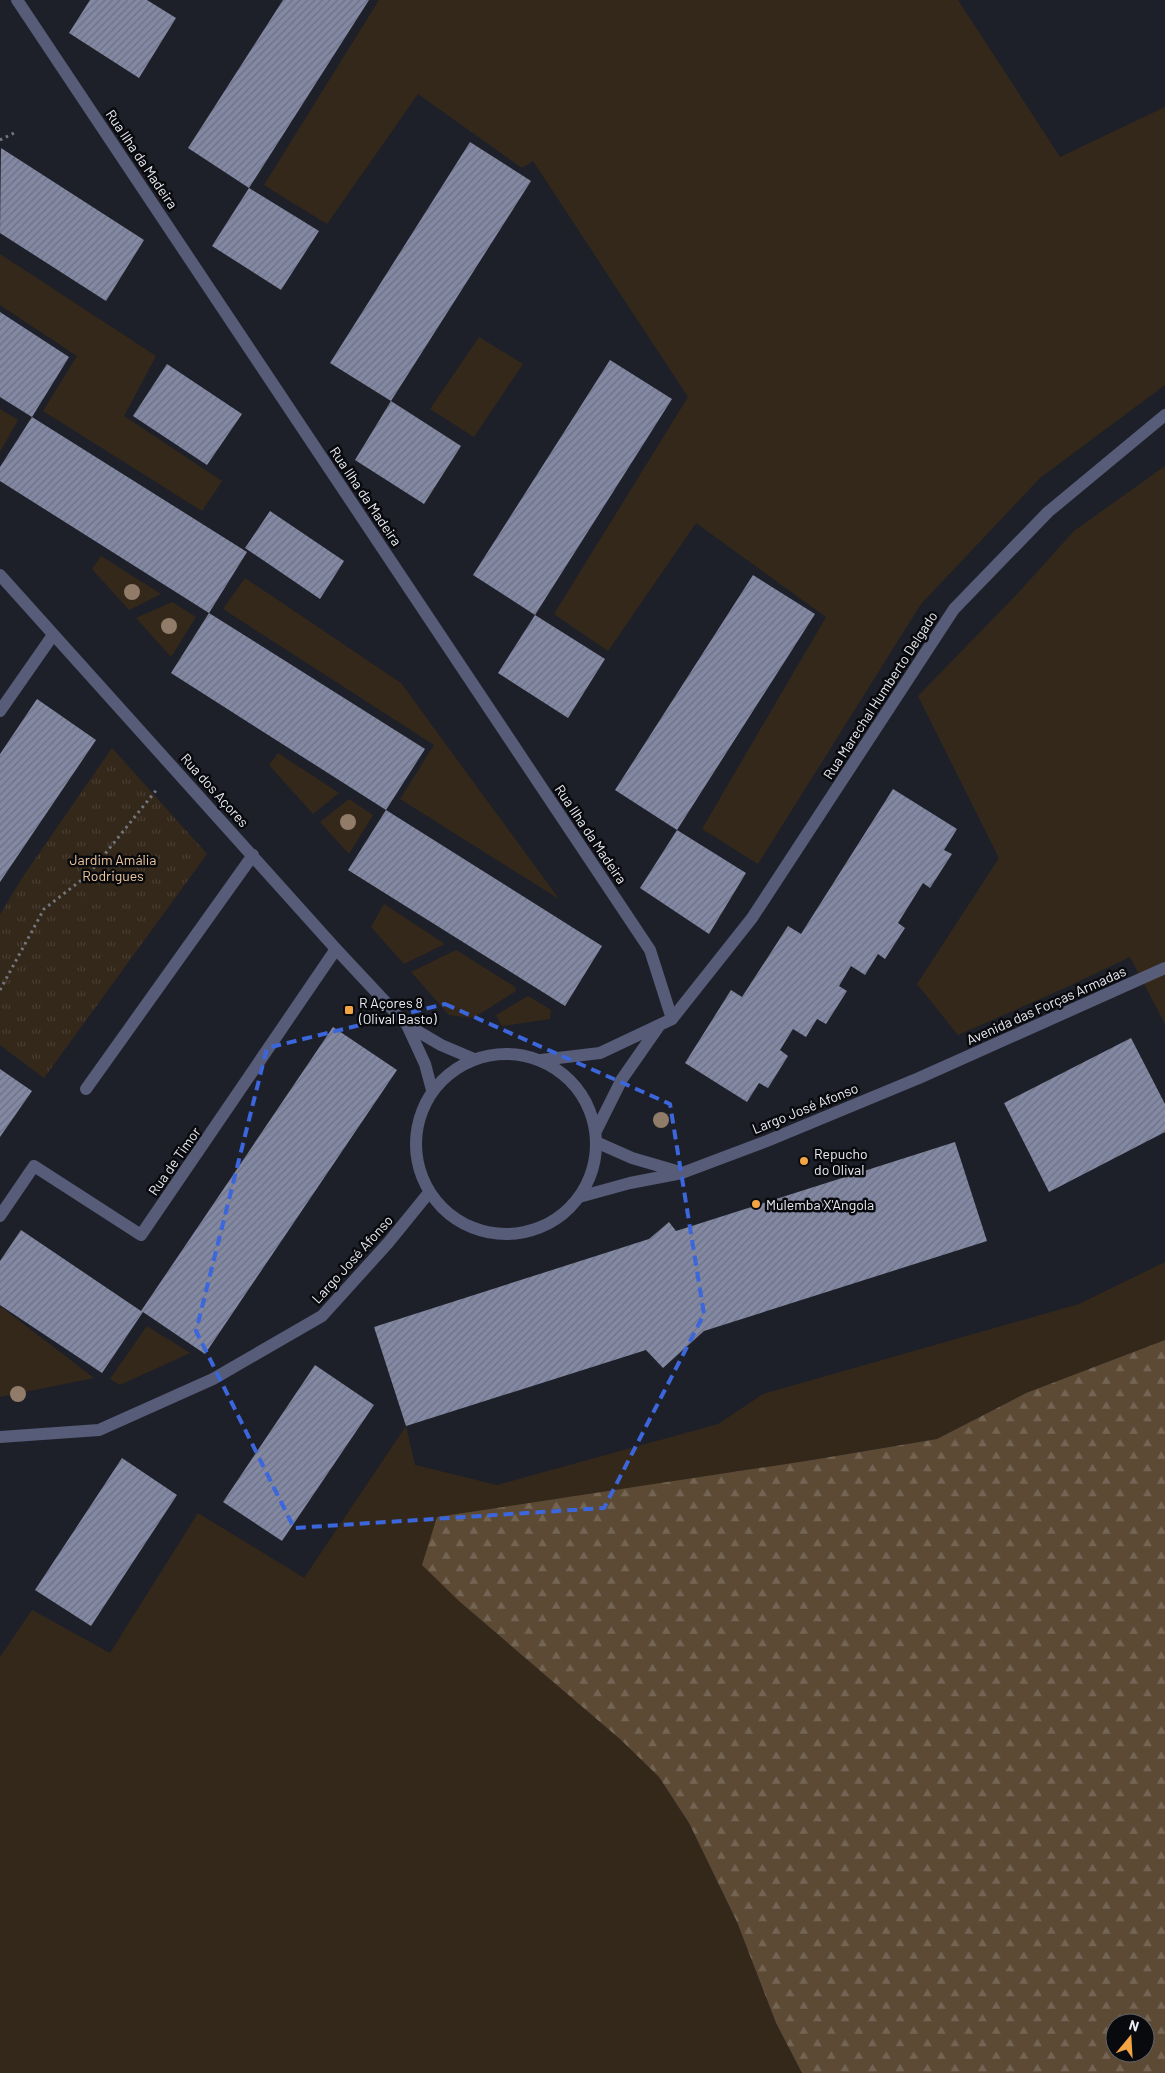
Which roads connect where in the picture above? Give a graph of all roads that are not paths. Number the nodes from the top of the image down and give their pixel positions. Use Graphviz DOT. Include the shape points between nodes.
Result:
graph roads {
  1 [pos="17,0"];
  2 [pos="1165,415"];
  3 [pos="0,575"];
  4 [pos="53,635"];
  5 [pos="0,712"];
  6 [pos="252,855"];
  7 [pos="336,950"];
  8 [pos="1165,968"];
  9 [pos="672,1019"];
  10 [pos="407,1025"];
  11 [pos="659,1026"];
  12 [pos="474,1059"];
  13 [pos="541,1060"];
  14 [pos="938,1069"];
  15 [pos="86,1089"];
  16 [pos="432,1090"];
  17 [pos="596,1136"];
  18 [pos="682,1173"];
  19 [pos="427,1195"];
  20 [pos="579,1197"];
  21 [pos="0,1216"];
  22 [pos="0,1437"];
  1 -- 9 [label="street, Rua Ilha da Madeira" via="650,950"];
  2 -- 9 [label="street, Rua Marechal Humberto Delgado" via="1048,512 954,609 752,918"];
  3 -- 4 [label="street, Rua dos Açores"];
  4 -- 5 [label="street"];
  4 -- 6 [label="street, Rua dos Açores"];
  6 -- 7 [label="street, Rua dos Açores"];
  6 -- 15 [label="street"];
  7 -- 10 [label="street, Rua dos Açores"];
  7 -- 21 [label="street, Rua de Timor" via="141,1235 34,1166"];
  8 -- 14 [label="street, Avenida das Forças Armadas"];
  9 -- 11 [label="street, Rua Marechal Humberto Delgado"];
  10 -- 12 [label="street, Rua dos Açores"];
  10 -- 16 [label="street, Rua dos Açores" via="425,1064"];
  11 -- 13 [label="street, Rua Marechal Humberto Delgado" via="600,1053"];
  11 -- 17 [label="street, Rua Marechal Humberto Delgado" via="622,1079"];
  12 -- 13 [label="street" via="501,1053"];
  12 -- 16 [label="street" via="450,1072"];
  13 -- 17 [label="street" via="573,1083 586,1101"];
  14 -- 18 [label="street, Largo José Afonso"];
  16 -- 19 [label="street" via="420,1114 415,1140 418,1166"];
  17 -- 18 [label="street" via="632,1158"];
  17 -- 20 [label="street" via="592,1171"];
  18 -- 20 [label="street, Largo José Afonso"];
  19 -- 20 [label="street" via="473,1228 502,1234 531,1230 558,1218"];
  19 -- 22 [label="street, Largo José Afonso" via="322,1316 213,1380 99,1430"];
}
